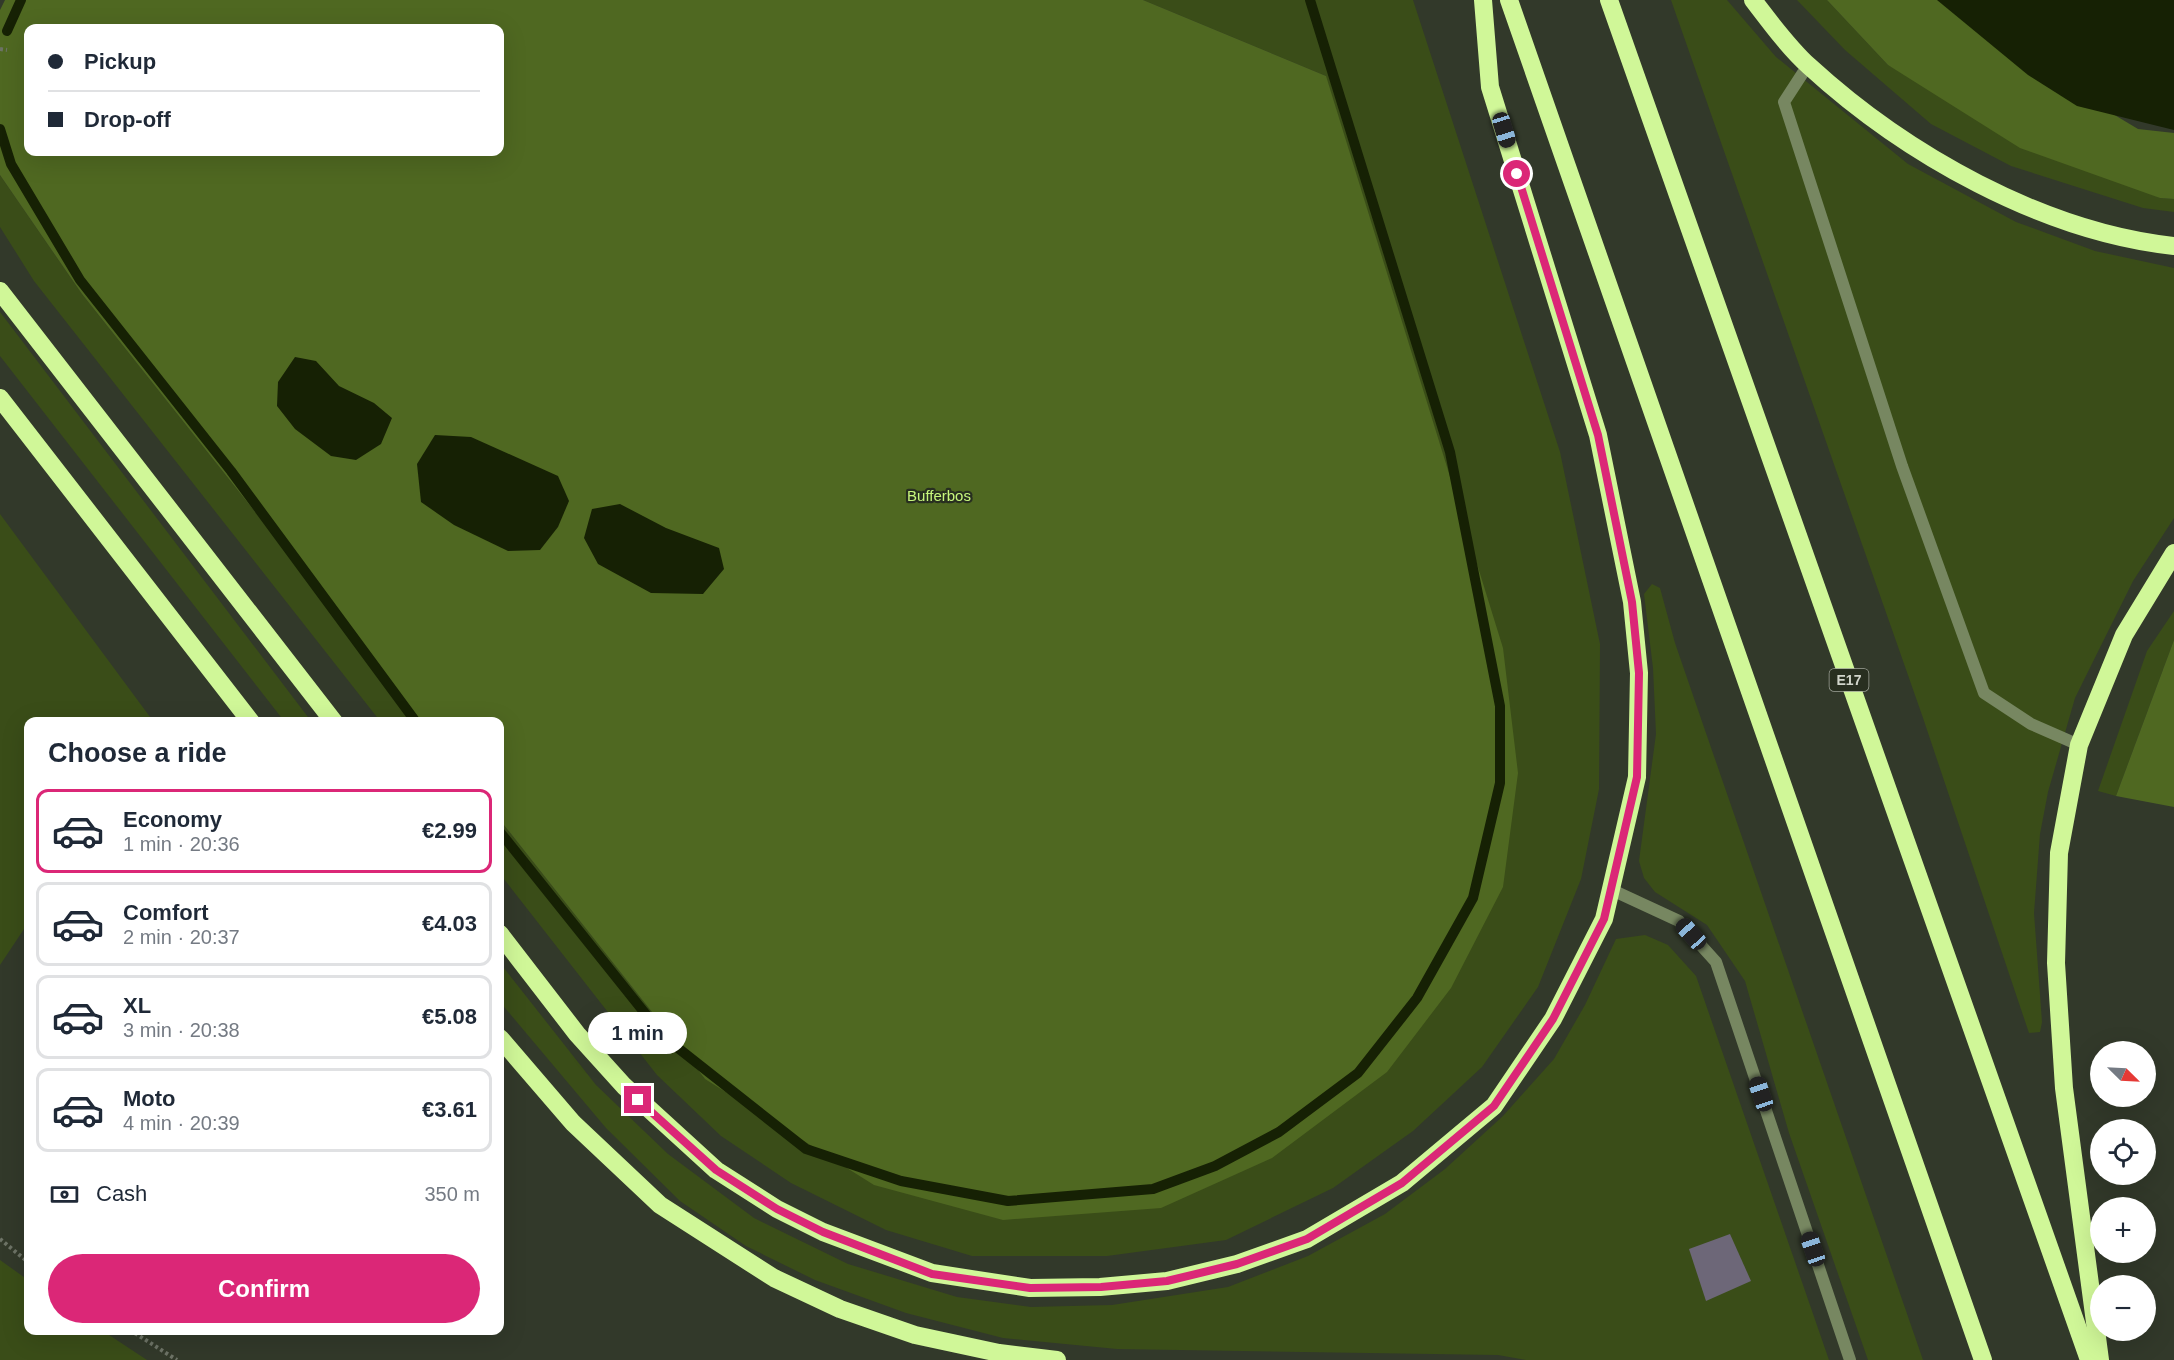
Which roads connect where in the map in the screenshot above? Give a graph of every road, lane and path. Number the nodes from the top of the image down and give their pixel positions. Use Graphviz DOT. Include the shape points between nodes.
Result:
graph roads {
  1 [pos="1483,0"];
  2 [pos="1509,0"];
  3 [pos="1609,0"];
  4 [pos="1753,0"];
  5 [pos="0,49"];
  6 [pos="7,50"];
  7 [pos="1808,65"];
  8 [pos="2174,246"];
  9 [pos="0,291"];
  10 [pos="0,398"];
  11 [pos="2174,553"];
  12 [pos="247,717"];
  13 [pos="330,717"];
  14 [pos="2079,745"];
  15 [pos="1612,890"];
  16 [pos="504,939"];
  17 [pos="504,1043"];
  18 [pos="0,1239"];
  19 [pos="24,1259"];
  20 [pos="138,1335"];
  21 [pos="177,1360"];
  22 [pos="1057,1360"];
  23 [pos="1850,1360"];
  24 [pos="1983,1360"];
  25 [pos="2089,1360"];
  26 [pos="2100,1360"];
  1 -- 15 [label="highway" via="1490,87 1598,435 1632,602 1639,673 1637,777"];
  2 -- 24 [label="highway"];
  3 -- 25 [label="highway, E17"];
  4 -- 7 [label="highway"];
  5 -- 6 [label="path"];
  7 -- 8 [label="highway" via="1875,119 1964,176 2043,215 2142,242"];
  7 -- 14 [label="lane" via="1784,102 1902,466 1984,693 2031,724"];
  9 -- 13 [label="highway"];
  10 -- 12 [label="highway"];
  11 -- 14 [label="highway" via="2124,635"];
  14 -- 26 [label="highway" via="2059,853 2056,963 2064,1088"];
  15 -- 16 [label="highway" via="1604,919 1553,1019 1494,1106 1402,1183 1307,1239 1237,1264 1167,1281 1101,1287 1030,1288 932,1274 843,1240 777,1209 716,1170 624,1086 577,1034"];
  15 -- 23 [label="lane" via="1679,921 1716,962"];
  17 -- 22 [label="highway" via="573,1124 660,1205 774,1278 840,1309 915,1335 999,1353"];
  18 -- 19 [label="path"];
  20 -- 21 [label="path"];
}
